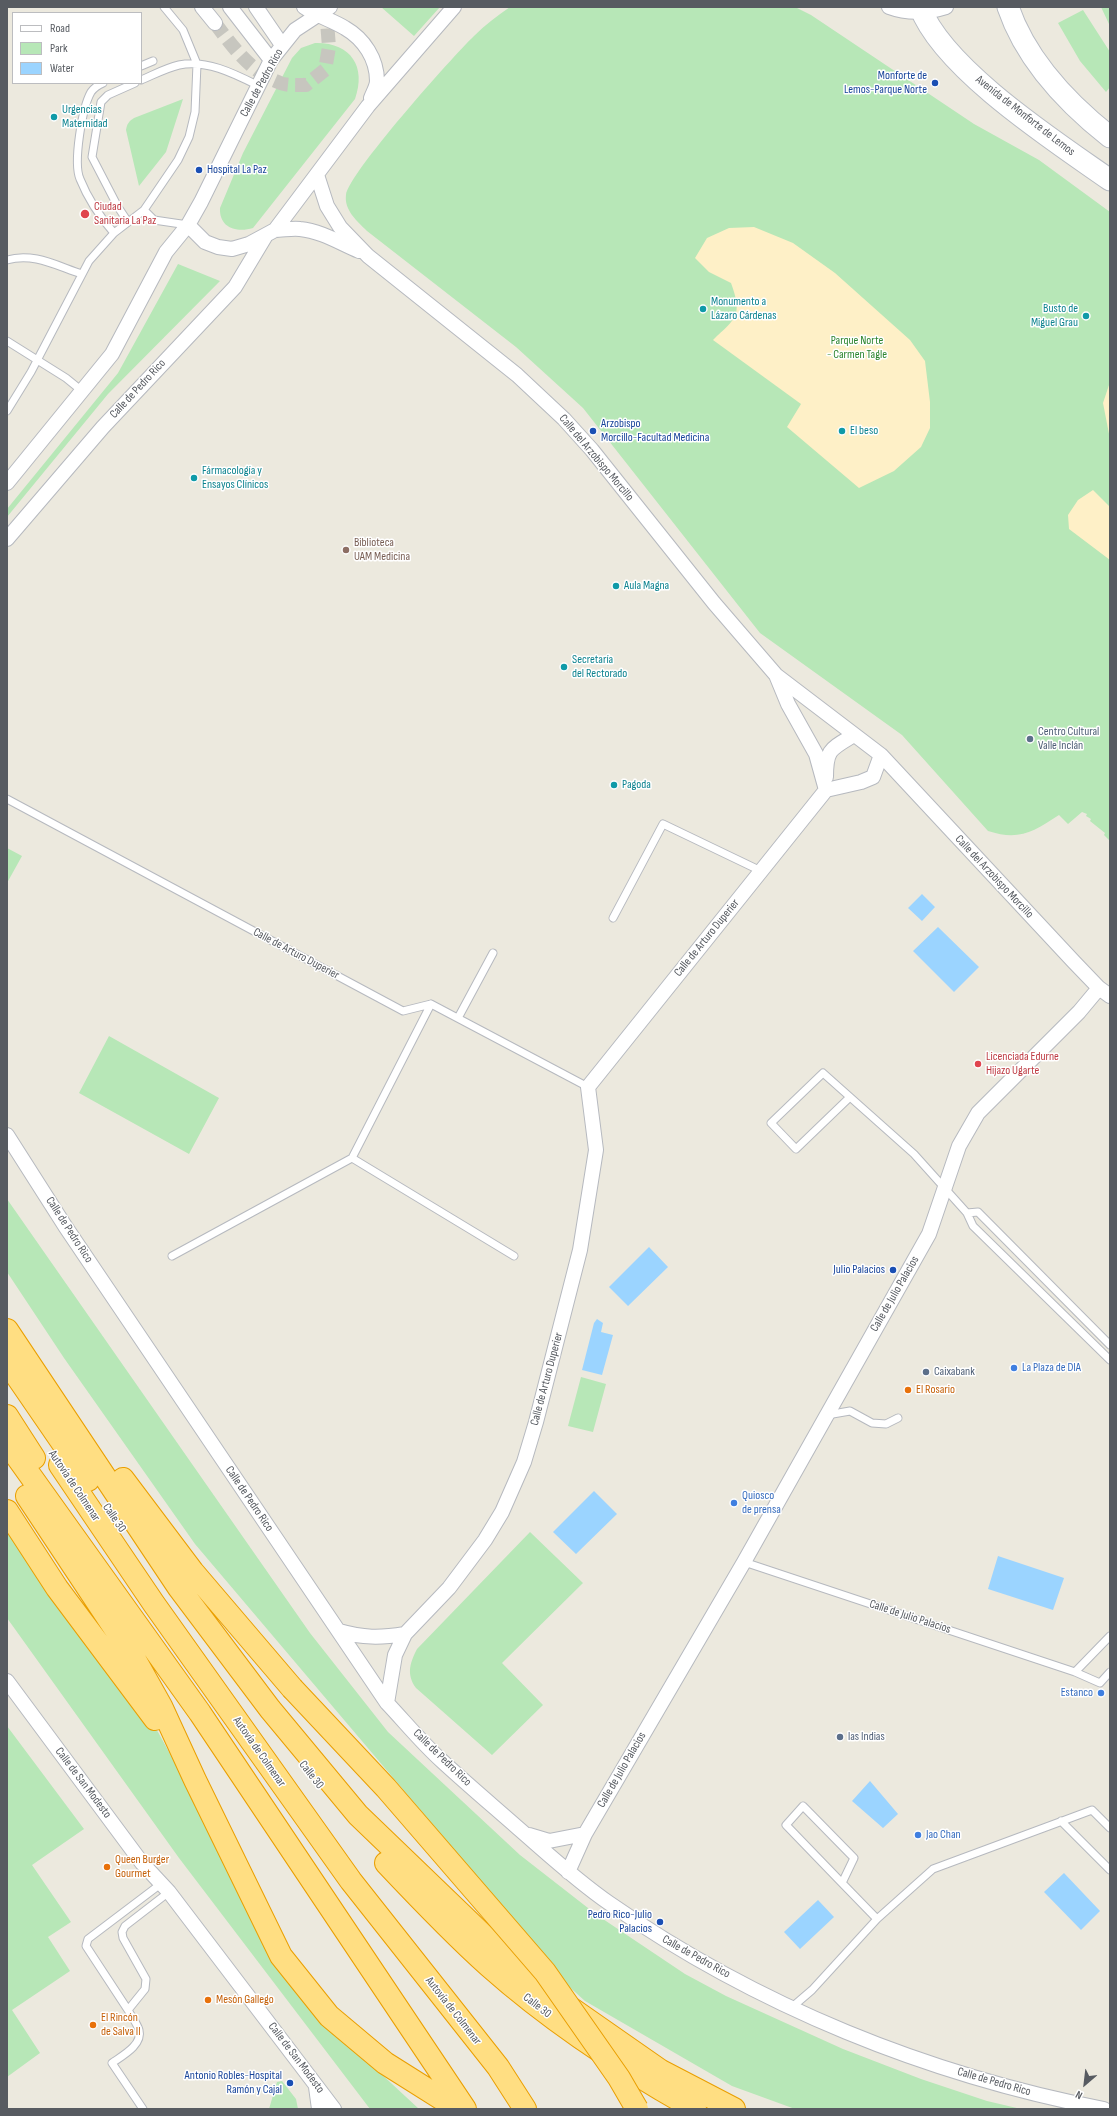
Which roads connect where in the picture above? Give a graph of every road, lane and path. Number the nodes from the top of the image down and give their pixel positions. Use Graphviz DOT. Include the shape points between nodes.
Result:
graph roads {
  1 [pos="164,7"];
  2 [pos="202,7"];
  3 [pos="230,7"];
  4 [pos="256,7"];
  5 [pos="304,7"];
  6 [pos="330,7"];
  7 [pos="454,7"];
  8 [pos="889,7"];
  9 [pos="946,7"];
  10 [pos="1008,7"];
  11 [pos="921,10"];
  12 [pos="316,15"];
  13 [pos="216,23"];
  14 [pos="282,45"];
  15 [pos="271,60"];
  16 [pos="153,61"];
  17 [pos="197,64"];
  18 [pos="142,66"];
  19 [pos="142,80"];
  20 [pos="102,84"];
  21 [pos="133,84"];
  22 [pos="258,86"];
  23 [pos="368,106"];
  24 [pos="1110,137"];
  25 [pos="318,175"];
  26 [pos="1110,180"];
  27 [pos="144,210"];
  28 [pos="128,222"];
  29 [pos="188,225"];
  30 [pos="114,233"];
  31 [pos="270,234"];
  32 [pos="368,256"];
  33 [pos="7,260"];
  34 [pos="82,274"];
  35 [pos="7,341"];
  36 [pos="37,359"];
  37 [pos="82,391"];
  38 [pos="7,411"];
  39 [pos="7,483"];
  40 [pos="7,539"];
  41 [pos="776,675"];
  42 [pos="854,734"];
  43 [pos="881,755"];
  44 [pos="826,790"];
  45 [pos="7,799"];
  46 [pos="761,871"];
  47 [pos="613,918"];
  48 [pos="493,953"];
  49 [pos="1105,992"];
  50 [pos="431,1004"];
  51 [pos="458,1018"];
  52 [pos="588,1087"];
  53 [pos="850,1098"];
  54 [pos="7,1134"];
  55 [pos="352,1158"];
  56 [pos="945,1190"];
  57 [pos="968,1213"];
  58 [pos="172,1256"];
  59 [pos="514,1256"];
  60 [pos="7,1320"];
  61 [pos="7,1330"];
  62 [pos="1110,1345"];
  63 [pos="1110,1360"];
  64 [pos="7,1362"];
  65 [pos="7,1384"];
  66 [pos="7,1416"];
  67 [pos="826,1416"];
  68 [pos="898,1418"];
  69 [pos="7,1444"];
  70 [pos="7,1465"];
  71 [pos="7,1511"];
  72 [pos="744,1562"];
  73 [pos="339,1631"];
  74 [pos="405,1634"];
  75 [pos="1110,1636"];
  76 [pos="1075,1672"];
  77 [pos="1110,1672"];
  78 [pos="7,1681"];
  79 [pos="387,1703"];
  80 [pos="200,1713"];
  81 [pos="195,1780"];
  82 [pos="1061,1821"];
  83 [pos="1110,1828"];
  84 [pos="525,1834"];
  85 [pos="585,1834"];
  86 [pos="1110,1870"];
  87 [pos="568,1872"];
  88 [pos="842,1882"];
  89 [pos="166,1887"];
  90 [pos="877,1919"];
  91 [pos="791,2008"];
  92 [pos="128,2010"];
  93 [pos="316,2084"];
  94 [pos="143,2109"];
  95 [pos="319,2109"];
  96 [pos="334,2109"];
  97 [pos="458,2109"];
  98 [pos="465,2109"];
  99 [pos="525,2109"];
  100 [pos="637,2109"];
  101 [pos="695,2109"];
  102 [pos="734,2109"];
  103 [pos="1104,2109"];
  1 -- 17 [label="lane" via="183,30"];
  2 -- 13 [label="street"];
  3 -- 15 [label="street"];
  4 -- 14 [label="street"];
  5 -- 12 [label="street"];
  6 -- 12 [label="street, Calle de Pedro Rico"];
  7 -- 23 [label="street, Calle de Pedro Rico"];
  8 -- 11 [label="street" via="903,11"];
  9 -- 11 [label="street"];
  10 -- 24 [label="street" via="1023,41 1039,66 1075,107"];
  11 -- 26 [label="street, Avenida de Monforte de Lemos" via="941,41 975,78 1002,101"];
  12 -- 14 [label="street, Calle de Pedro Rico" via="295,30"];
  12 -- 23 [label="street, Calle de Pedro Rico" via="346,28 366,46 374,63 377,82"];
  14 -- 15 [label="street, Calle de Pedro Rico"];
  15 -- 22 [label="street, Calle de Pedro Rico"];
  16 -- 18 [label="lane"];
  17 -- 19 [label="lane" via="179,65"];
  17 -- 22 [label="lane" via="219,68"];
  17 -- 27 [label="lane" via="195,112 189,137 178,160"];
  20 -- 30 [label="lane" via="92,91 86,104 76,162 79,178 88,197"];
  21 -- 28 [label="lane" via="108,95 101,102 92,157"];
  22 -- 29 [label="street, Calle de Pedro Rico"];
  23 -- 25 [label="street, Calle de Pedro Rico"];
  25 -- 31 [label="street, Calle de Pedro Rico"];
  25 -- 32 [label="street, Calle del Arzobispo Morcillo" via="327,206 340,227"];
  27 -- 28 [label="lane"];
  27 -- 29 [label="lane" via="154,220"];
  28 -- 30 [label="lane"];
  29 -- 31 [label="street" via="205,242 232,249"];
  29 -- 37 [label="street, Calle de Pedro Rico" via="166,252 112,354"];
  30 -- 34 [label="lane" via="95,252"];
  31 -- 32 [label="street, Calle del Arzobispo Morcillo" via="300,229 323,235"];
  31 -- 40 [label="street, Calle de Pedro Rico" via="235,287 103,427"];
  32 -- 41 [label="street, Calle del Arzobispo Morcillo" via="511,370 564,419"];
  33 -- 34 [label="lane" via="19,256 44,260"];
  34 -- 36 [label="lane"];
  35 -- 36 [label="lane"];
  36 -- 37 [label="lane"];
  36 -- 38 [label="lane"];
  37 -- 39 [label="street, Calle de Pedro Rico"];
  41 -- 42 [label="street, Calle del Arzobispo Morcillo"];
  41 -- 44 [label="street, Calle del Arzobispo Morcillo" via="788,704 816,754"];
  42 -- 43 [label="street, Calle del Arzobispo Morcillo"];
  42 -- 44 [label="street" via="832,748 826,760"];
  43 -- 44 [label="street" via="873,777"];
  43 -- 49 [label="street, Calle del Arzobispo Morcillo"];
  44 -- 46 [label="street, Calle de Arturo Duperier"];
  45 -- 50 [label="lane, Calle de Arturo Duperier" via="403,1011"];
  46 -- 47 [label="lane" via="663,824"];
  46 -- 52 [label="street, Calle de Arturo Duperier"];
  48 -- 51 [label="lane"];
  49 -- 56 [label="street, Calle de Julio Palacios" via="1079,1012 978,1113 959,1146"];
  50 -- 51 [label="lane"];
  50 -- 55 [label="lane"];
  51 -- 52 [label="lane"];
  52 -- 74 [label="street, Calle de Arturo Duperier" via="596,1150 580,1250 524,1462 502,1512 485,1540 449,1588"];
  53 -- 53 [label="lane" via="796,1149 771,1123 823,1073"];
  53 -- 56 [label="lane" via="914,1154"];
  54 -- 73 [label="street, Calle de Pedro Rico" via="65,1226"];
  55 -- 58 [label="lane"];
  55 -- 59 [label="lane"];
  56 -- 57 [label="lane"];
  56 -- 67 [label="street, Calle de Julio Palacios" via="929,1234"];
  57 -- 62 [label="lane" via="978,1212"];
  57 -- 63 [label="lane" via="973,1226"];
  60 -- 100 [label="highway, bridge" via="193,1572 292,1688 386,1788 545,1972 619,2078"];
  61 -- 102 [label="highway" via="179,1588 270,1709 358,1815 489,1941 565,2004 661,2071"];
  64 -- 101 [label="highway, Calle 30" via="166,1596 351,1827 460,1939 516,1989 623,2068"];
  65 -- 99 [label="highway, Autovía de Colmenar" via="154,1604 337,1862 498,2067"];
  66 -- 80 [label="highway" via="61,1501 154,1633"];
  67 -- 68 [label="lane" via="850,1411 872,1423 886,1424"];
  67 -- 72 [label="street, Calle de Julio Palacios"];
  69 -- 80 [label="highway"];
  70 -- 81 [label="highway" via="133,1656 162,1706"];
  71 -- 81 [label="highway" via="57,1588 151,1713"];
  72 -- 76 [label="lane, Calle de Julio Palacios"];
  72 -- 85 [label="street, Calle de Julio Palacios"];
  73 -- 74 [label="street" via="379,1638"];
  73 -- 79 [label="street, Calle de Pedro Rico"];
  74 -- 79 [label="street, Calle de Arturo Duperier" via="395,1655"];
  75 -- 76 [label="lane"];
  76 -- 77 [label="lane, Calle de Julio Palacios" via="1100,1683"];
  78 -- 89 [label="street, Calle de San Modesto" via="142,1863"];
  79 -- 84 [label="street, Calle de Pedro Rico" via="441,1760"];
  80 -- 98 [label="highway"];
  81 -- 97 [label="highway" via="281,1956 328,2016 385,2063"];
  82 -- 83 [label="lane" via="1092,1810"];
  82 -- 86 [label="lane"];
  82 -- 90 [label="lane" via="933,1869"];
  84 -- 85 [label="street" via="549,1841"];
  84 -- 87 [label="street, Calle de Pedro Rico"];
  85 -- 87 [label="street, Calle de Julio Palacios"];
  87 -- 91 [label="street, Calle de Pedro Rico" via="607,1902 676,1948"];
  88 -- 88 [label="lane" via="786,1825 803,1806 854,1858"];
  88 -- 90 [label="lane"];
  89 -- 92 [label="lane" via="125,1926 122,1932 146,1979 145,1989"];
  89 -- 92 [label="lane" via="87,1942 86,1946"];
  89 -- 93 [label="street, Calle de San Modesto"];
  90 -- 91 [label="lane" via="812,1990"];
  91 -- 103 [label="street, Calle de Pedro Rico" via="885,2047 968,2076"];
  92 -- 94 [label="lane" via="140,2031 138,2039 135,2046 112,2064"];
  93 -- 95 [label="street"];
  93 -- 96 [label="street, Calle de San Modesto"];
}
